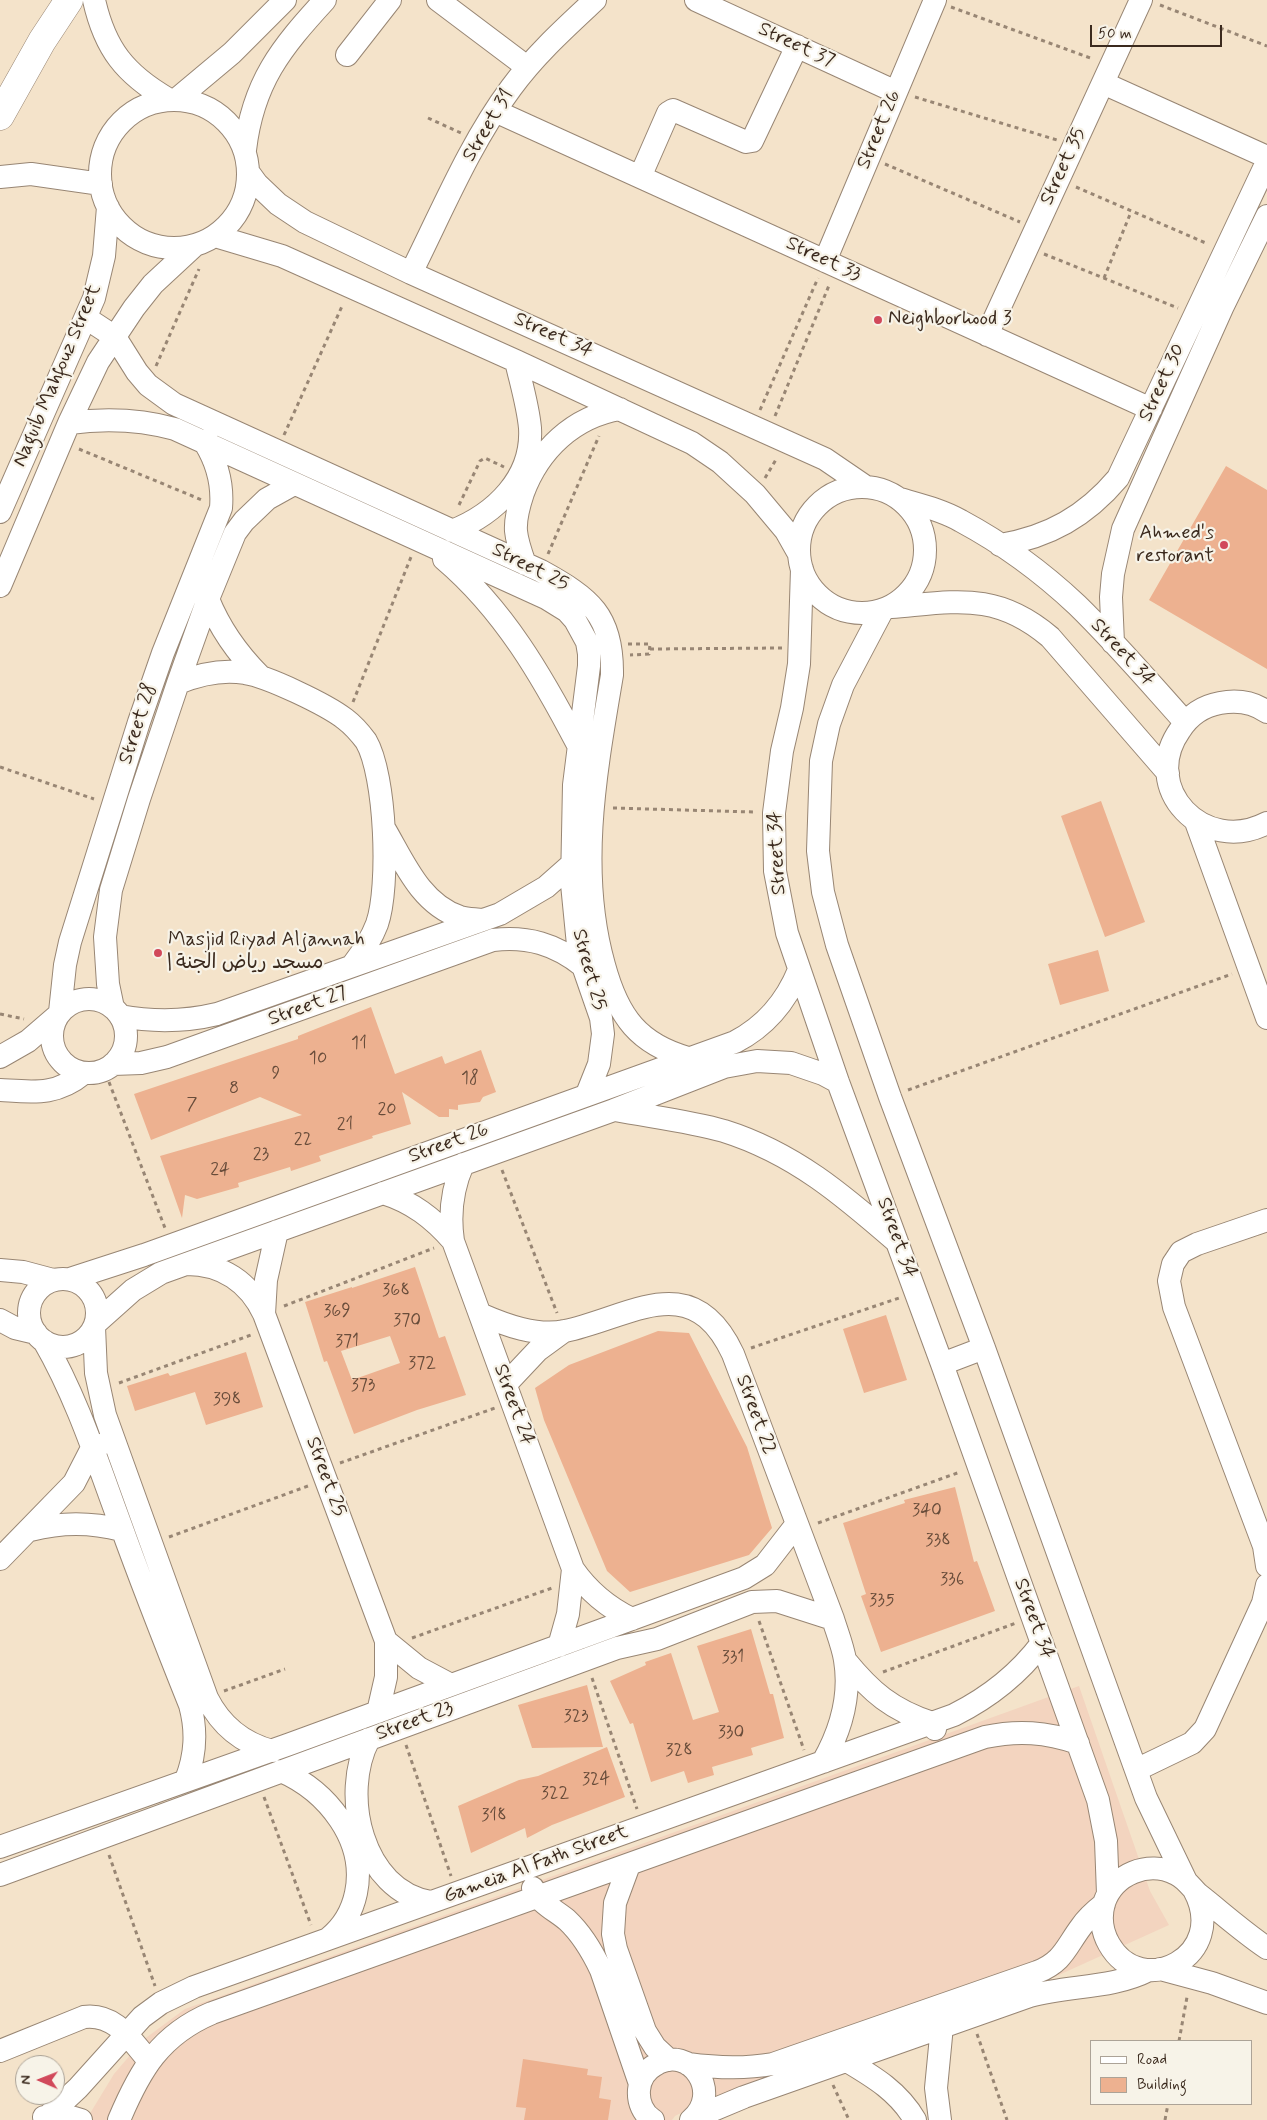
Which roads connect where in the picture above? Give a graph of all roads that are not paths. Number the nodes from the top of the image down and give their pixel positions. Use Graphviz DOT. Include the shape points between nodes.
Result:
graph roads {
  1 [pos="69,0"];
  2 [pos="94,0"];
  3 [pos="285,0"];
  4 [pos="325,0"];
  5 [pos="390,0"];
  6 [pos="438,0"];
  7 [pos="595,0"];
  8 [pos="696,0"];
  9 [pos="934,1"];
  10 [pos="1148,2"];
  11 [pos="261,24"];
  12 [pos="284,46"];
  13 [pos="797,46"];
  14 [pos="347,55"];
  15 [pos="527,67"];
  16 [pos="1107,74"];
  17 [pos="896,92"];
  18 [pos="173,99"];
  19 [pos="495,111"];
  20 [pos="0,116"];
  21 [pos="245,150"];
  22 [pos="1267,158"];
  23 [pos="1267,162"];
  24 [pos="249,173"];
  25 [pos="0,177"];
  26 [pos="640,177"];
  27 [pos="100,184"];
  28 [pos="108,207"];
  29 [pos="1267,216"];
  30 [pos="207,240"];
  31 [pos="831,264"];
  32 [pos="411,272"];
  33 [pos="86,318"];
  34 [pos="987,335"];
  35 [pos="115,337"];
  36 [pos="516,361"];
  37 [pos="1150,409"];
  38 [pos="615,410"];
  39 [pos="213,422"];
  40 [pos="65,432"];
  41 [pos="205,443"];
  42 [pos="524,477"];
  43 [pos="294,484"];
  44 [pos="866,487"];
  45 [pos="1106,492"];
  46 [pos="900,500"];
  47 [pos="1132,508"];
  48 [pos="0,512"];
  49 [pos="450,530"];
  50 [pos="423,542"];
  51 [pos="219,543"];
  52 [pos="1000,545"];
  53 [pos="800,561"];
  54 [pos="533,568"];
  55 [pos="0,586"];
  56 [pos="208,599"];
  57 [pos="886,609"];
  58 [pos="1114,644"];
  59 [pos="260,676"];
  60 [pos="178,682"];
  61 [pos="586,691"];
  62 [pos="609,693"];
  63 [pos="1265,708"];
  64 [pos="1185,722"];
  65 [pos="578,745"];
  66 [pos="1168,773"];
  67 [pos="115,799"];
  68 [pos="139,799"];
  69 [pos="1196,822"];
  70 [pos="1267,823"];
  71 [pos="383,827"];
  72 [pos="572,864"];
  73 [pos="489,930"];
  74 [pos="352,966"];
  75 [pos="583,966"];
  76 [pos="799,970"];
  77 [pos="601,988"];
  78 [pos="116,1012"];
  79 [pos="59,1014"];
  80 [pos="217,1014"];
  81 [pos="1267,1018"];
  82 [pos="226,1037"];
  83 [pos="0,1057"];
  84 [pos="688,1058"];
  85 [pos="721,1058"];
  86 [pos="100,1069"];
  87 [pos="838,1082"];
  88 [pos="0,1090"];
  89 [pos="588,1094"];
  90 [pos="614,1110"];
  91 [pos="463,1164"];
  92 [pos="315,1192"];
  93 [pos="383,1193"];
  94 [pos="324,1214"];
  95 [pos="1267,1220"];
  96 [pos="277,1231"];
  97 [pos="453,1240"];
  98 [pos="899,1244"];
  99 [pos="183,1265"];
  100 [pos="0,1270"];
  101 [pos="62,1280"];
  102 [pos="480,1314"];
  103 [pos="0,1320"];
  104 [pos="267,1321"];
  105 [pos="95,1325"];
  106 [pos="564,1331"];
  107 [pos="40,1337"];
  108 [pos="984,1348"];
  109 [pos="942,1364"];
  110 [pos="509,1393"];
  111 [pos="114,1439"];
  112 [pos="92,1448"];
  113 [pos="797,1528"];
  114 [pos="30,1530"];
  115 [pos="122,1530"];
  116 [pos="0,1559"];
  117 [pos="1267,1566"];
  118 [pos="573,1575"];
  119 [pos="1267,1585"];
  120 [pos="704,1593"];
  121 [pos="714,1617"];
  122 [pos="632,1619"];
  123 [pos="832,1619"];
  124 [pos="388,1643"];
  125 [pos="1042,1643"];
  126 [pos="559,1646"];
  127 [pos="845,1660"];
  128 [pos="516,1673"];
  129 [pos="451,1685"];
  130 [pos="199,1692"];
  131 [pos="378,1712"];
  132 [pos="932,1723"];
  133 [pos="369,1739"];
  134 [pos="1078,1743"];
  135 [pos="272,1751"];
  136 [pos="944,1752"];
  137 [pos="816,1765"];
  138 [pos="1136,1770"];
  139 [pos="281,1771"];
  140 [pos="186,1780"];
  141 [pos="357,1837"];
  142 [pos="0,1847"];
  143 [pos="629,1864"];
  144 [pos="526,1868"];
  145 [pos="0,1874"];
  146 [pos="1190,1886"];
  147 [pos="537,1898"];
  148 [pos="1106,1899"];
  149 [pos="431,1902"];
  150 [pos="323,1941"];
  151 [pos="1267,1948"];
  152 [pos="611,1966"];
  153 [pos="1155,1969"];
  154 [pos="1026,1987"];
  155 [pos="1267,2003"];
  156 [pos="942,2026"];
  157 [pos="126,2035"];
  158 [pos="0,2051"];
  159 [pos="149,2061"];
  160 [pos="847,2061"];
  161 [pos="679,2062"];
  162 [pos="643,2107"];
  163 [pos="42,2118"];
  164 [pos="692,2119"];
  165 [pos="82,2120"];
  166 [pos="120,2120"];
  167 [pos="916,2120"];
  168 [pos="940,2120"];
  1 -- 20 [label="highway"];
  2 -- 18 [label="street" via="109,47 125,68 145,86"];
  3 -- 11 [label="street"];
  4 -- 12 [label="street"];
  5 -- 14 [label="street"];
  6 -- 15 [label="street"];
  7 -- 15 [label="street, Street 31"];
  8 -- 13 [label="street, Street 37"];
  9 -- 17 [label="street, Street 26"];
  10 -- 16 [label="street, Street 35"];
  11 -- 12 [label="street"];
  11 -- 18 [label="street" via="232,53"];
  12 -- 21 [label="street" via="253,106"];
  13 -- 17 [label="street, Street 37"];
  13 -- 26 [label="street" via="752,140 746,142 676,110 670,111"];
  15 -- 19 [label="street, Street 31"];
  16 -- 22 [label="street"];
  16 -- 34 [label="street, Street 35"];
  17 -- 31 [label="street, Street 26"];
  18 -- 21 [label="street" via="192,101 219,114 230,124"];
  18 -- 27 [label="street" via="142,106 116,127 102,157"];
  19 -- 26 [label="street, Street 33"];
  19 -- 32 [label="street, Street 31"];
  21 -- 24 [label="street"];
  23 -- 37 [label="street, Street 30"];
  24 -- 30 [label="street" via="240,209"];
  24 -- 32 [label="street, Street 34" via="267,194 291,213"];
  25 -- 27 [label="street" via="31,174"];
  26 -- 31 [label="street, Street 33"];
  27 -- 28 [label="street"];
  28 -- 30 [label="street" via="126,230 151,245 180,248"];
  28 -- 33 [label="street, Naguib Mahfouz Street" via="104,256"];
  29 -- 47 [label="street, Street 30"];
  30 -- 35 [label="street, Naguib Mahfouz Street" via="153,284"];
  30 -- 36 [label="street, Street 34" via="282,256"];
  31 -- 34 [label="street, Street 33"];
  32 -- 44 [label="street, Street 34" via="825,459"];
  33 -- 35 [label="street"];
  33 -- 48 [label="street, Naguib Mahfouz Street"];
  34 -- 37 [label="street, Street 33"];
  35 -- 39 [label="street, Street 25" via="148,385 174,404"];
  35 -- 40 [label="street, Naguib Mahfouz Street" via="98,362"];
  36 -- 38 [label="street, Street 34"];
  36 -- 42 [label="street" via="530,429"];
  37 -- 45 [label="street, Street 30" via="1118,478"];
  38 -- 42 [label="street" via="584,421 562,436"];
  38 -- 53 [label="street, Street 34" via="705,451 737,475 786,531"];
  39 -- 41 [label="street"];
  39 -- 49 [label="street, Street 25"];
  40 -- 41 [label="street, Street 25" via="103,419 139,421 175,429"];
  40 -- 55 [label="street, Naguib Mahfouz Street"];
  41 -- 43 [label="street, Street 25"];
  41 -- 51 [label="street, Street 28" via="221,479"];
  42 -- 49 [label="street" via="492,510"];
  42 -- 54 [label="street" via="516,519 518,542"];
  43 -- 50 [label="street, Street 25"];
  43 -- 51 [label="street, Street 28" via="267,499 235,533"];
  44 -- 46 [label="street" via="884,490"];
  44 -- 53 [label="street" via="848,488 818,505 800,536"];
  45 -- 47 [label="street"];
  45 -- 52 [label="street, Street 30" via="1081,514 1058,528 1026,540"];
  46 -- 52 [label="street, Street 34" via="960,520"];
  46 -- 57 [label="street" via="915,515 924,535 925,556 920,577 908,595"];
  47 -- 58 [label="street, Street 30" via="1123,529 1113,574"];
  49 -- 54 [label="street, Street 25"];
  50 -- 61 [label="street, Street 25" via="546,598 567,611 587,642"];
  50 -- 65 [label="street" via="469,583 506,625 538,671"];
  51 -- 56 [label="street, Street 28"];
  51 -- 67 [label="street, Street 28" via="163,653"];
  52 -- 58 [label="street, Street 34" via="1076,605"];
  53 -- 57 [label="street" via="809,584 833,607 865,614"];
  53 -- 76 [label="street, Street 34" via="800,648 796,686 782,751 773,841 779,894"];
  54 -- 62 [label="street, Street 25" via="578,593 597,613 612,656"];
  56 -- 59 [label="street" via="229,640"];
  56 -- 60 [label="street, Street 28"];
  57 -- 66 [label="street" via="964,601 1019,615 1050,637"];
  57 -- 108 [label="street, Street 34" via="843,686 829,724 821,761 818,851 822,892 890,1097"];
  58 -- 64 [label="street, Street 34"];
  59 -- 60 [label="street" via="218,672"];
  59 -- 71 [label="street" via="328,708 346,719 364,739 376,764"];
  60 -- 68 [label="street, Street 28"];
  61 -- 62 [label="street"];
  61 -- 65 [label="street, Street 25"];
  62 -- 77 [label="street, Street 25" via="592,807 591,877 601,954"];
  63 -- 64 [label="street" via="1246,702 1221,703 1198,712"];
  64 -- 66 [label="street" via="1175,737"];
  65 -- 72 [label="street, Street 25"];
  66 -- 69 [label="street" via="1172,792"];
  67 -- 68 [label="street"];
  67 -- 79 [label="street, Street 28" via="70,942"];
  68 -- 78 [label="street, Street 28" via="107,913 106,960"];
  69 -- 70 [label="street" via="1214,830 1234,833 1254,830"];
  69 -- 81 [label="street"];
  71 -- 73 [label="street" via="424,893 447,911"];
  71 -- 74 [label="street" via="381,907 371,939"];
  72 -- 73 [label="street, Street 27" via="532,897 500,914"];
  72 -- 75 [label="street, Street 25" via="574,925"];
  73 -- 74 [label="street, Street 27"];
  73 -- 75 [label="street, Street 27" via="509,938 541,942"];
  73 -- 82 [label="street, Street 27"];
  74 -- 80 [label="street, Street 27"];
  75 -- 77 [label="street, Street 25"];
  76 -- 85 [label="street, Street 26" via="785,998 765,1023"];
  76 -- 87 [label="street, Street 34"];
  77 -- 84 [label="street, Street 25" via="640,1032 658,1047"];
  77 -- 89 [label="street, Street 25" via="603,1034 599,1064"];
  78 -- 79 [label="street" via="104,1002 86,999 76,1001"];
  78 -- 80 [label="street, Street 27" via="159,1021"];
  78 -- 86 [label="street" via="124,1025 124,1046 120,1056"];
  79 -- 83 [label="street" via="28,1041"];
  79 -- 86 [label="street" via="52,1031 53,1047 64,1065 74,1070"];
  80 -- 82 [label="street"];
  82 -- 86 [label="street, Street 27" via="154,1061"];
  84 -- 85 [label="street, Street 26"];
  84 -- 89 [label="street, Street 26"];
  85 -- 87 [label="street, Street 26" via="783,1062 808,1068"];
  85 -- 90 [label="street, Street 26"];
  86 -- 88 [label="street" via="55,1090"];
  87 -- 98 [label="street, Street 34"];
  89 -- 92 [label="street, Street 26"];
  90 -- 91 [label="street, Street 26"];
  90 -- 98 [label="street" via="697,1124 775,1151 822,1179"];
  91 -- 93 [label="street, Street 26"];
  91 -- 97 [label="street, Street 24" via="452,1201"];
  92 -- 94 [label="street"];
  92 -- 101 [label="street, Street 26" via="171,1245"];
  93 -- 94 [label="street, Street 26"];
  93 -- 97 [label="street, Street 24" via="422,1211"];
  94 -- 96 [label="street, Street 26"];
  95 -- 117 [label="street" via="1181,1252 1173,1264 1169,1281 1174,1307 1264,1546"];
  96 -- 99 [label="street, Street 26"];
  96 -- 104 [label="street, Street 25" via="267,1272"];
  97 -- 102 [label="street, Street 24"];
  98 -- 109 [label="street, Street 34"];
  99 -- 104 [label="street, Street 25" via="210,1266 234,1277 252,1293"];
  99 -- 105 [label="street, Street 26" via="161,1273 133,1290"];
  100 -- 101 [label="street"];
  101 -- 105 [label="street" via="87,1288 93,1295"];
  101 -- 107 [label="street" via="44,1285 31,1302 31,1323"];
  102 -- 106 [label="street, Street 22" via="521,1328"];
  102 -- 110 [label="street, Street 24"];
  103 -- 107 [label="street"];
  104 -- 124 [label="street, Street 25"];
  105 -- 107 [label="street" via="81,1342 72,1346 52,1345"];
  105 -- 111 [label="street" via="94,1350 99,1391"];
  106 -- 110 [label="street, Street 22" via="538,1350"];
  106 -- 113 [label="street, Street 22" via="653,1304 689,1307 709,1319 725,1337 733,1354"];
  107 -- 112 [label="street" via="68,1386"];
  108 -- 109 [label="street"];
  108 -- 138 [label="street, Street 34"];
  109 -- 125 [label="street, Street 34"];
  110 -- 118 [label="street, Street 24"];
  111 -- 112 [label="street"];
  111 -- 130 [label="street" via="152,1543"];
  112 -- 114 [label="street" via="74,1483 45,1510"];
  112 -- 115 [label="street"];
  113 -- 120 [label="street, Street 23" via="756,1572"];
  113 -- 123 [label="street, Street 22"];
  114 -- 115 [label="street" via="66,1523"];
  114 -- 116 [label="street"];
  115 -- 130 [label="street"];
  118 -- 122 [label="street, Street 24" via="614,1611"];
  118 -- 126 [label="street, Street 24" via="568,1614"];
  119 -- 138 [label="street" via="1264,1603 1205,1729 1192,1743"];
  120 -- 121 [label="street"];
  120 -- 122 [label="street, Street 23"];
  121 -- 123 [label="street, Street 23" via="764,1600"];
  121 -- 128 [label="street, Street 23" via="585,1660"];
  122 -- 126 [label="street, Street 23"];
  123 -- 127 [label="street, Street 22"];
  124 -- 129 [label="street" via="419,1668"];
  124 -- 131 [label="street, Street 25" via="386,1677"];
  125 -- 132 [label="street, Gameia Al Fath Street" via="994,1692 968,1708"];
  125 -- 134 [label="street, Street 34"];
  126 -- 128 [label="street, Street 23"];
  127 -- 132 [label="street, Street 22" via="874,1692 894,1707"];
  127 -- 137 [label="street, Street 22" via="843,1713 832,1747"];
  128 -- 129 [label="street, Street 23"];
  128 -- 133 [label="street, Street 23"];
  129 -- 131 [label="street, Street 23"];
  130 -- 135 [label="street" via="228,1728 248,1743"];
  130 -- 140 [label="street" via="194,1717 196,1743"];
  131 -- 135 [label="street, Street 23"];
  132 -- 136 [label="street"];
  132 -- 137 [label="street, Gameia Al Fath Street"];
  133 -- 139 [label="street, Street 23"];
  133 -- 141 [label="street" via="357,1780"];
  134 -- 136 [label="street, Gameia Al Fath Street" via="1041,1733 1004,1733"];
  134 -- 148 [label="street, Street 34" via="1103,1820"];
  135 -- 140 [label="street, Street 23"];
  136 -- 143 [label="street, Gameia Al Fath Street"];
  137 -- 144 [label="street, Gameia Al Fath Street"];
  138 -- 146 [label="street, Street 34" via="1158,1827"];
  139 -- 141 [label="street" via="322,1798"];
  139 -- 145 [label="street, Street 23"];
  140 -- 142 [label="street, Street 23"];
  141 -- 149 [label="street" via="385,1877 406,1894"];
  141 -- 150 [label="street" via="354,1903 340,1930"];
  143 -- 147 [label="street, Gameia Al Fath Street"];
  143 -- 152 [label="street" via="615,1904"];
  144 -- 147 [label="street"];
  144 -- 149 [label="street, Gameia Al Fath Street"];
  146 -- 148 [label="street" via="1167,1870 1144,1869 1124,1877"];
  146 -- 151 [label="street"];
  146 -- 153 [label="street" via="1202,1911 1201,1934 1181,1961"];
  147 -- 152 [label="street" via="568,1921"];
  147 -- 159 [label="street, Gameia Al Fath Street" via="205,2016 171,2037"];
  148 -- 153 [label="street" via="1102,1927 1111,1948 1128,1963"];
  148 -- 154 [label="street" via="1088,1918 1065,1953"];
  149 -- 150 [label="street, Gameia Al Fath Street"];
  150 -- 157 [label="street, Gameia Al Fath Street" via="194,1987 161,2003"];
  152 -- 161 [label="street" via="655,2046"];
  152 -- 162 [label="street"];
  153 -- 154 [label="street" via="1111,1984"];
  153 -- 155 [label="street" via="1190,1976"];
  154 -- 156 [label="street" via="972,2016"];
  154 -- 161 [label="street" via="773,2064 731,2068"];
  156 -- 160 [label="street"];
  156 -- 168 [label="street" via="936,2088"];
  157 -- 158 [label="street" via="111,2021 84,2017"];
  157 -- 159 [label="street"];
  157 -- 163 [label="street, Gameia Al Fath Street" via="78,2088"];
  159 -- 166 [label="street, Gameia Al Fath Street"];
  160 -- 164 [label="street"];
  160 -- 167 [label="street" via="887,2086"];
  161 -- 162 [label="street" via="651,2067"];
  161 -- 164 [label="street" via="696,2071 705,2090 702,2105"];
  163 -- 165 [label="street" via="61,2114"];
}
